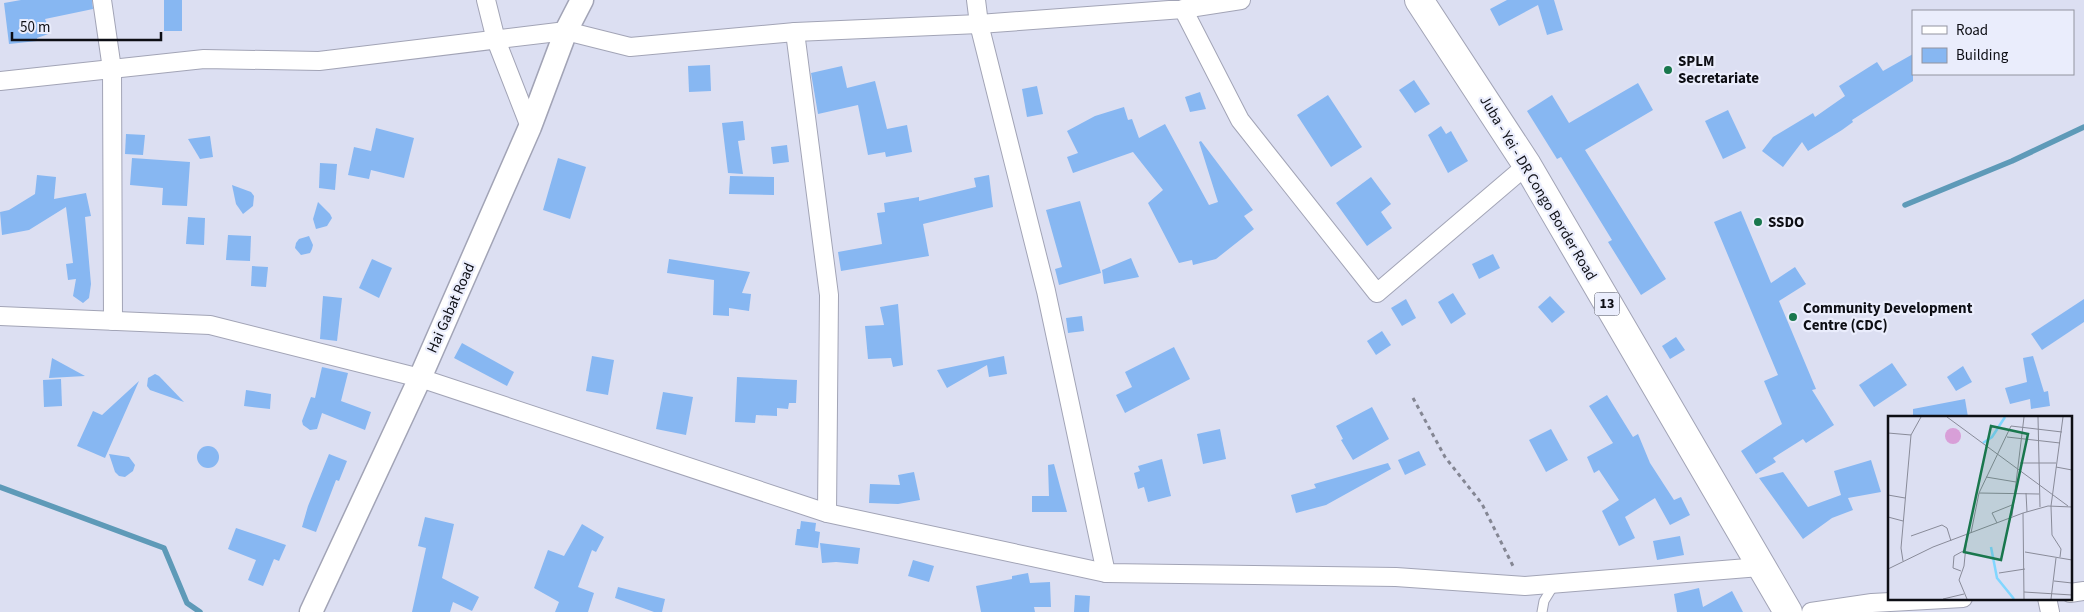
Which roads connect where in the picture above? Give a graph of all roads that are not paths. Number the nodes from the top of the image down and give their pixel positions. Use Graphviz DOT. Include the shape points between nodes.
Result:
graph roads {
  1 [pos="102,0"];
  2 [pos="486,0"];
  3 [pos="582,0"];
  4 [pos="976,0"];
  5 [pos="1241,0"];
  6 [pos="1419,0"];
  7 [pos="1183,9"];
  8 [pos="980,24"];
  9 [pos="566,31"];
  10 [pos="795,32"];
  11 [pos="496,40"];
  12 [pos="112,69"];
  13 [pos="0,81"];
  14 [pos="530,127"];
  15 [pos="1527,165"];
  16 [pos="0,316"];
  17 [pos="113,321"];
  18 [pos="420,378"];
  19 [pos="827,513"];
  20 [pos="1760,567"];
  21 [pos="1106,573"];
  22 [pos="1555,583"];
  23 [pos="1927,600"];
  24 [pos="311,612"];
  25 [pos="1542,612"];
  26 [pos="1788,612"];
  27 [pos="1811,612"];
  1 -- 12 [label="street"];
  2 -- 11 [label="street"];
  3 -- 9 [label="street, Hai Gabat Road"];
  4 -- 8 [label="street"];
  5 -- 7 [label="street"];
  6 -- 15 [label="main road, Juba - Yei - DR Congo Border Road / 13"];
  7 -- 8 [label="street"];
  7 -- 15 [label="street" via="1240,120 1377,293"];
  8 -- 10 [label="street"];
  8 -- 21 [label="street" via="1046,291"];
  9 -- 10 [label="street" via="630,47"];
  9 -- 11 [label="street"];
  9 -- 14 [label="street, Hai Gabat Road"];
  10 -- 19 [label="street" via="829,295"];
  11 -- 12 [label="street" via="319,61 204,59"];
  11 -- 14 [label="street"];
  12 -- 13 [label="street"];
  12 -- 17 [label="street"];
  14 -- 18 [label="street, Hai Gabat Road"];
  15 -- 20 [label="main road, Juba - Yei - DR Congo Border Road / 13"];
  16 -- 17 [label="street"];
  17 -- 18 [label="street" via="210,325"];
  18 -- 19 [label="street"];
  18 -- 24 [label="street, Hai Gabat Road"];
  19 -- 21 [label="street"];
  20 -- 22 [label="street"];
  20 -- 26 [label="main road, Juba - Yei - DR Congo Border Road / 13"];
  21 -- 22 [label="street" via="1396,578 1525,586"];
  22 -- 25 [label="lane" via="1544,601"];
  23 -- 27 [label="street" via="1872,603"];
}
